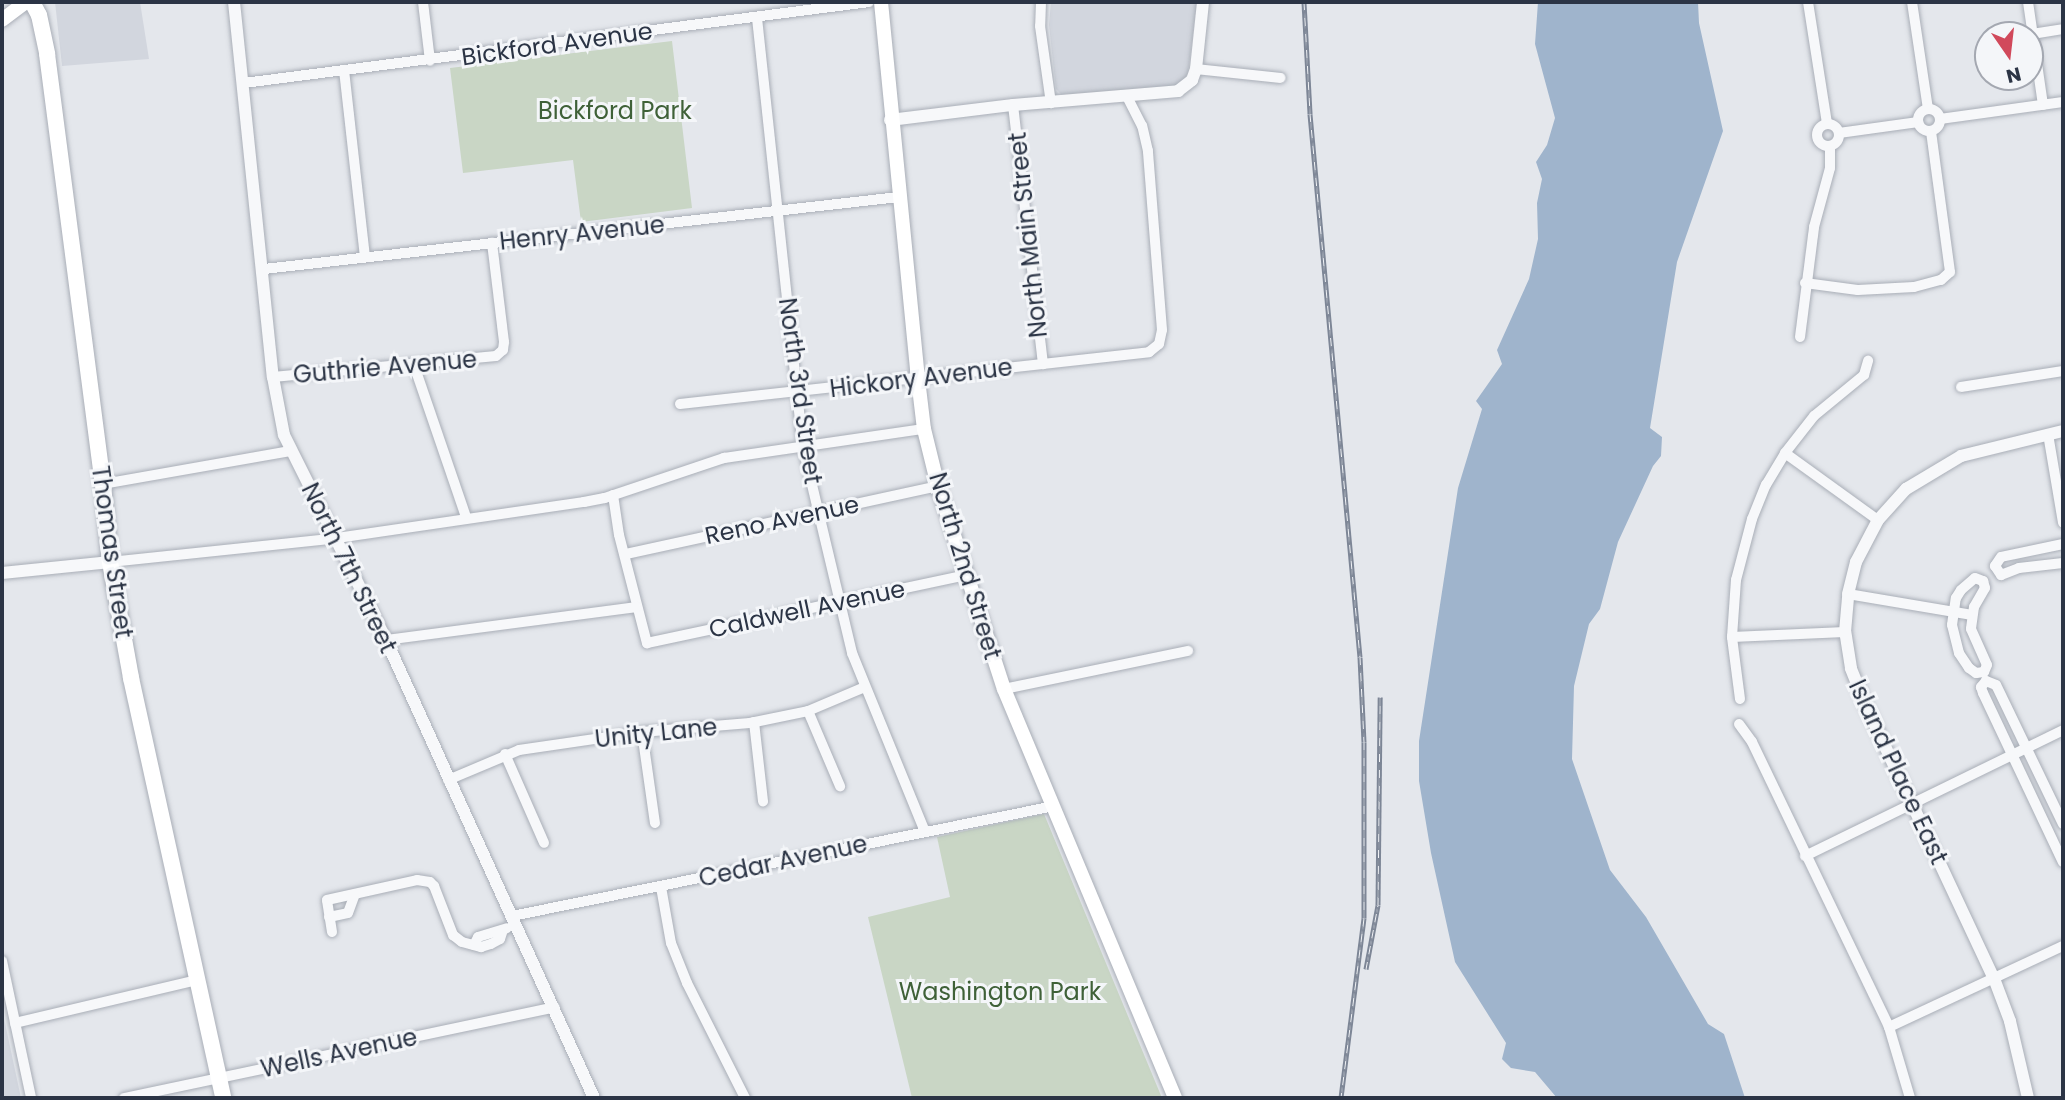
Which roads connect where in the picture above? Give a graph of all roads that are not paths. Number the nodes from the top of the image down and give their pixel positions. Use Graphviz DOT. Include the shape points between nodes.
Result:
graph roads {
  1 [pos="26,2"];
  2 [pos="32,2"];
  3 [pos="234,2"];
  4 [pos="424,2"];
  5 [pos="869,2"];
  6 [pos="881,2"];
  7 [pos="1041,2"];
  8 [pos="1203,2"];
  9 [pos="1808,2"];
  10 [pos="1912,2"];
  11 [pos="2028,2"];
  12 [pos="757,18"];
  13 [pos="2,20"];
  14 [pos="2030,21"];
  15 [pos="2063,29"];
  16 [pos="2044,32"];
  17 [pos="430,61"];
  18 [pos="1196,69"];
  19 [pos="344,70"];
  20 [pos="1281,78"];
  21 [pos="244,83"];
  22 [pos="2041,91"];
  23 [pos="1127,97"];
  24 [pos="2063,102"];
  25 [pos="1051,103"];
  26 [pos="1013,105"];
  27 [pos="2043,106"];
  28 [pos="1928,109"];
  29 [pos="1940,119"];
  30 [pos="890,120"];
  31 [pos="1919,122"];
  32 [pos="1827,124"];
  33 [pos="1931,131"];
  34 [pos="1839,133"];
  35 [pos="1830,146"];
  36 [pos="899,197"];
  37 [pos="776,211"];
  38 [pos="492,243"];
  39 [pos="365,257"];
  40 [pos="264,269"];
  41 [pos="1805,283"];
  42 [pos="1800,337"];
  43 [pos="1868,361"];
  44 [pos="414,365"];
  45 [pos="1043,365"];
  46 [pos="2063,371"];
  47 [pos="273,377"];
  48 [pos="918,379"];
  49 [pos="1961,387"];
  50 [pos="796,393"];
  51 [pos="680,404"];
  52 [pos="924,429"];
  53 [pos="2063,431"];
  54 [pos="2048,434"];
  55 [pos="803,447"];
  56 [pos="291,451"];
  57 [pos="1785,453"];
  58 [pos="103,484"];
  59 [pos="938,486"];
  60 [pos="613,495"];
  61 [pos="820,511"];
  62 [pos="466,517"];
  63 [pos="1878,520"];
  64 [pos="2063,523"];
  65 [pos="337,538"];
  66 [pos="2063,544"];
  67 [pos="626,554"];
  68 [pos="110,562"];
  69 [pos="2063,563"];
  70 [pos="2,573"];
  71 [pos="966,575"];
  72 [pos="1848,594"];
  73 [pos="841,603"];
  74 [pos="636,607"];
  75 [pos="1952,611"];
  76 [pos="1972,615"];
  77 [pos="1845,632"];
  78 [pos="1732,637"];
  79 [pos="386,640"];
  80 [pos="1188,651"];
  81 [pos="865,687"];
  82 [pos="1004,689"];
  83 [pos="1740,699"];
  84 [pos="808,711"];
  85 [pos="754,722"];
  86 [pos="1739,724"];
  87 [pos="2063,730"];
  88 [pos="642,732"];
  89 [pos="2027,748"];
  90 [pos="505,754"];
  91 [pos="2013,755"];
  92 [pos="449,780"];
  93 [pos="840,786"];
  94 [pos="763,801"];
  95 [pos="1054,806"];
  96 [pos="1912,806"];
  97 [pos="656,823"];
  98 [pos="2063,824"];
  99 [pos="925,832"];
  100 [pos="544,843"];
  101 [pos="1805,856"];
  102 [pos="2063,862"];
  103 [pos="660,887"];
  104 [pos="355,894"];
  105 [pos="329,918"];
  106 [pos="514,920"];
  107 [pos="332,932"];
  108 [pos="2063,946"];
  109 [pos="2,961"];
  110 [pos="197,980"];
  111 [pos="1995,981"];
  112 [pos="554,1007"];
  113 [pos="15,1023"];
  114 [pos="1889,1027"];
  115 [pos="218,1079"];
  116 [pos="31,1098"];
  117 [pos="124,1098"];
  118 [pos="223,1098"];
  119 [pos="593,1098"];
  120 [pos="745,1098"];
  121 [pos="1175,1098"];
  122 [pos="1910,1098"];
  123 [pos="2028,1098"];
  1 -- 13 [label="main road"];
  2 -- 58 [label="main road, Thomas Street" via="47,54"];
  3 -- 21 [label="street, North 7th Street"];
  4 -- 17 [label="street"];
  5 -- 12 [label="street, Bickford Avenue"];
  6 -- 30 [label="main road, North 2nd Street"];
  7 -- 25 [label="street, North Main Street"];
  8 -- 18 [label="street"];
  9 -- 32 [label="street"];
  10 -- 28 [label="street"];
  11 -- 14 [label="street"];
  12 -- 17 [label="street, Bickford Avenue"];
  12 -- 37 [label="street, North 3rd Street"];
  15 -- 16 [label="street"];
  17 -- 19 [label="street, Bickford Avenue"];
  18 -- 20 [label="street"];
  18 -- 23 [label="street" via="1192,80 1178,91"];
  19 -- 21 [label="street, Bickford Avenue"];
  19 -- 39 [label="street"];
  21 -- 40 [label="street, North 7th Street"];
  22 -- 27 [label="street"];
  23 -- 25 [label="street"];
  23 -- 45 [label="street, Hickory Avenue" via="1143,126 1148,151 1162,330 1159,344 1149,352"];
  24 -- 27 [label="street"];
  25 -- 26 [label="street"];
  26 -- 30 [label="street"];
  26 -- 45 [label="street, North Main Street"];
  27 -- 29 [label="street"];
  28 -- 29 [label="street" via="1936,111"];
  28 -- 31 [label="street"];
  29 -- 33 [label="street"];
  30 -- 36 [label="main road, North 2nd Street"];
  31 -- 33 [label="street"];
  31 -- 34 [label="street"];
  32 -- 34 [label="street" via="1835,125"];
  32 -- 35 [label="street" via="1819,128 1817,136 1821,144"];
  33 -- 41 [label="street" via="1950,272 1941,280 1914,287 1858,290"];
  34 -- 35 [label="street"];
  35 -- 41 [label="street" via="1830,168 1814,225"];
  36 -- 37 [label="street, Henry Avenue"];
  36 -- 48 [label="main road, North 2nd Street"];
  37 -- 38 [label="street, Henry Avenue"];
  37 -- 50 [label="street, North 3rd Street"];
  38 -- 39 [label="street, Henry Avenue"];
  38 -- 44 [label="street, Guthrie Avenue" via="504,346 496,356"];
  39 -- 40 [label="street, Henry Avenue"];
  40 -- 47 [label="street, North 7th Street"];
  41 -- 42 [label="street"];
  43 -- 57 [label="street" via="1864,375 1814,416"];
  44 -- 47 [label="street, Guthrie Avenue"];
  44 -- 62 [label="street"];
  45 -- 48 [label="street, Hickory Avenue"];
  46 -- 49 [label="street"];
  47 -- 56 [label="street, North 7th Street"];
  48 -- 50 [label="street, Hickory Avenue"];
  48 -- 52 [label="main road, North 2nd Street"];
  50 -- 51 [label="street, Hickory Avenue"];
  50 -- 55 [label="street, North 3rd Street"];
  52 -- 55 [label="street"];
  52 -- 59 [label="main road, North 2nd Street"];
  53 -- 54 [label="street, Island Place East"];
  54 -- 63 [label="street, Island Place East" via="1993,446 1941,465 1906,489"];
  54 -- 64 [label="street"];
  55 -- 60 [label="street" via="724,458"];
  55 -- 61 [label="street, North 3rd Street"];
  56 -- 58 [label="street"];
  56 -- 65 [label="street, North 7th Street"];
  57 -- 63 [label="street"];
  57 -- 78 [label="street" via="1766,485 1742,548"];
  58 -- 68 [label="main road, Thomas Street"];
  59 -- 61 [label="street, Reno Avenue"];
  59 -- 71 [label="main road, North 2nd Street"];
  60 -- 62 [label="street"];
  60 -- 67 [label="street"];
  61 -- 67 [label="street, Reno Avenue"];
  61 -- 73 [label="street, North 3rd Street"];
  62 -- 65 [label="street"];
  63 -- 72 [label="street, Island Place East" via="1856,562"];
  65 -- 68 [label="street"];
  65 -- 79 [label="street, North 7th Street"];
  66 -- 69 [label="street" via="2001,557 1995,566 2001,575"];
  67 -- 74 [label="street"];
  68 -- 70 [label="street"];
  68 -- 110 [label="main road, Thomas Street"];
  71 -- 73 [label="street, Caldwell Avenue"];
  71 -- 82 [label="main road, North 2nd Street"];
  72 -- 75 [label="street"];
  72 -- 77 [label="street, Island Place East"];
  73 -- 74 [label="street, Caldwell Avenue" via="647,643"];
  73 -- 81 [label="street, North 3rd Street"];
  74 -- 79 [label="street"];
  75 -- 76 [label="street"];
  75 -- 76 [label="street" via="1961,590 1976,578 1985,588"];
  75 -- 76 [label="street" via="1954,641 1969,668 1984,672 1987,665 1971,629"];
  77 -- 78 [label="street"];
  77 -- 96 [label="street, Island Place East" via="1859,690"];
  78 -- 83 [label="street"];
  79 -- 92 [label="street, North 7th Street"];
  80 -- 82 [label="street"];
  81 -- 84 [label="street, Unity Lane"];
  81 -- 99 [label="street, North 3rd Street"];
  82 -- 95 [label="main road, North 2nd Street"];
  84 -- 85 [label="street, Unity Lane"];
  84 -- 93 [label="street"];
  85 -- 88 [label="street, Unity Lane"];
  85 -- 94 [label="street"];
  86 -- 101 [label="street" via="1752,742"];
  87 -- 89 [label="street"];
  88 -- 90 [label="street, Unity Lane"];
  88 -- 97 [label="street"];
  89 -- 91 [label="street"];
  89 -- 91 [label="street" via="1996,685 1986,681 1983,693"];
  89 -- 98 [label="street"];
  90 -- 92 [label="street, Unity Lane"];
  90 -- 100 [label="street"];
  91 -- 96 [label="street"];
  91 -- 102 [label="street"];
  92 -- 106 [label="street, North 7th Street"];
  95 -- 99 [label="street, Cedar Avenue"];
  95 -- 121 [label="main road, North 2nd Street"];
  96 -- 101 [label="street"];
  96 -- 111 [label="street, Island Place East"];
  99 -- 103 [label="street, Cedar Avenue"];
  101 -- 114 [label="street"];
  103 -- 106 [label="street, Cedar Avenue"];
  103 -- 120 [label="street" via="671,943 687,983"];
  104 -- 105 [label="street" via="348,913"];
  104 -- 105 [label="street" via="327,900"];
  104 -- 106 [label="street, Cedar Avenue" via="417,880 430,882 453,935 462,943 474,944 478,937 503,930"];
  105 -- 107 [label="street"];
  106 -- 112 [label="street, North 7th Street"];
  108 -- 111 [label="street"];
  109 -- 113 [label="street"];
  110 -- 113 [label="street"];
  110 -- 115 [label="main road, Thomas Street"];
  111 -- 114 [label="street"];
  111 -- 123 [label="street, Island Place East" via="2010,1021"];
  112 -- 115 [label="street, Wells Avenue"];
  112 -- 119 [label="street, North 7th Street"];
  113 -- 116 [label="street"];
  114 -- 122 [label="street"];
  115 -- 117 [label="street, Wells Avenue"];
  115 -- 118 [label="main road, Thomas Street"];
}
